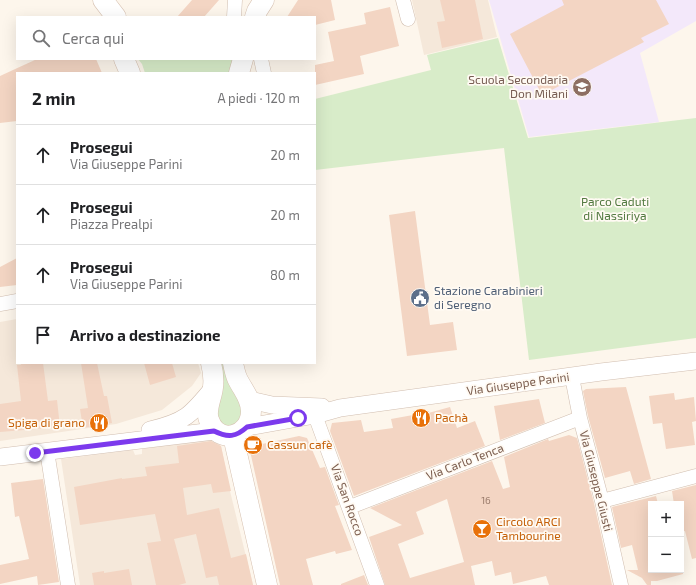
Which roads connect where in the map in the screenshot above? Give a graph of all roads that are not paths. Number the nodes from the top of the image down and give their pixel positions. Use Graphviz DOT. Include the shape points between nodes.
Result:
graph roads {
  1 [pos="93,0"];
  2 [pos="103,0"];
  3 [pos="235,0"];
  4 [pos="403,0"];
  5 [pos="102,16"];
  6 [pos="115,16"];
  7 [pos="234,16"];
  8 [pos="408,19"];
  9 [pos="124,60"];
  10 [pos="243,60"];
  11 [pos="261,60"];
  12 [pos="130,72"];
  13 [pos="239,72"];
  14 [pos="264,72"];
  15 [pos="16,301"];
  16 [pos="0,304"];
  17 [pos="696,362"];
  18 [pos="211,364"];
  19 [pos="233,364"];
  20 [pos="572,377"];
  21 [pos="213,388"];
  22 [pos="250,400"];
  23 [pos="340,408"];
  24 [pos="315,415"];
  25 [pos="580,418"];
  26 [pos="232,431"];
  27 [pos="74,447"];
  28 [pos="47,451"];
  29 [pos="0,457"];
  30 [pos="696,476"];
  31 [pos="602,501"];
  32 [pos="350,507"];
  33 [pos="68,585"];
  34 [pos="267,585"];
  35 [pos="377,585"];
  36 [pos="621,585"];
  1 -- 5 [label="main road"];
  2 -- 6 [label="main road"];
  3 -- 7 [label="street"];
  4 -- 8 [label="street"];
  9 -- 12 [label="main road"];
  10 -- 13 [label="main road"];
  11 -- 14 [label="street"];
  15 -- 16 [label="street"];
  17 -- 20 [label="street, Via Giuseppe Parini"];
  18 -- 21 [label="main road"];
  19 -- 22 [label="main road" via="236,376"];
  20 -- 23 [label="street, Via Giuseppe Parini"];
  20 -- 25 [label="street, Via Giuseppe Giusti"];
  21 -- 26 [label="main road" via="207,412 209,420"];
  21 -- 27 [label="street, Via Giuseppe Parini" via="184,419 165,426"];
  22 -- 23 [label="street, Via Giuseppe Parini" via="272,405"];
  22 -- 26 [label="main road" via="251,419"];
  23 -- 24 [label="street, Via Giuseppe Parini"];
  24 -- 26 [label="street, Via Giuseppe Parini"];
  24 -- 32 [label="street, Via San Rocco"];
  25 -- 31 [label="street, Via Giuseppe Giusti"];
  25 -- 32 [label="street, Via Carlo Tenca"];
  26 -- 27 [label="street, Via Giuseppe Parini"];
  26 -- 34 [label="main road"];
  27 -- 28 [label="street, Via Giuseppe Parini"];
  28 -- 29 [label="street, Via Giuseppe Parini"];
  28 -- 33 [label="street"];
  30 -- 31 [label="street"];
  31 -- 36 [label="street, Via Giuseppe Giusti"];
  32 -- 35 [label="street, Via San Rocco"];
}
